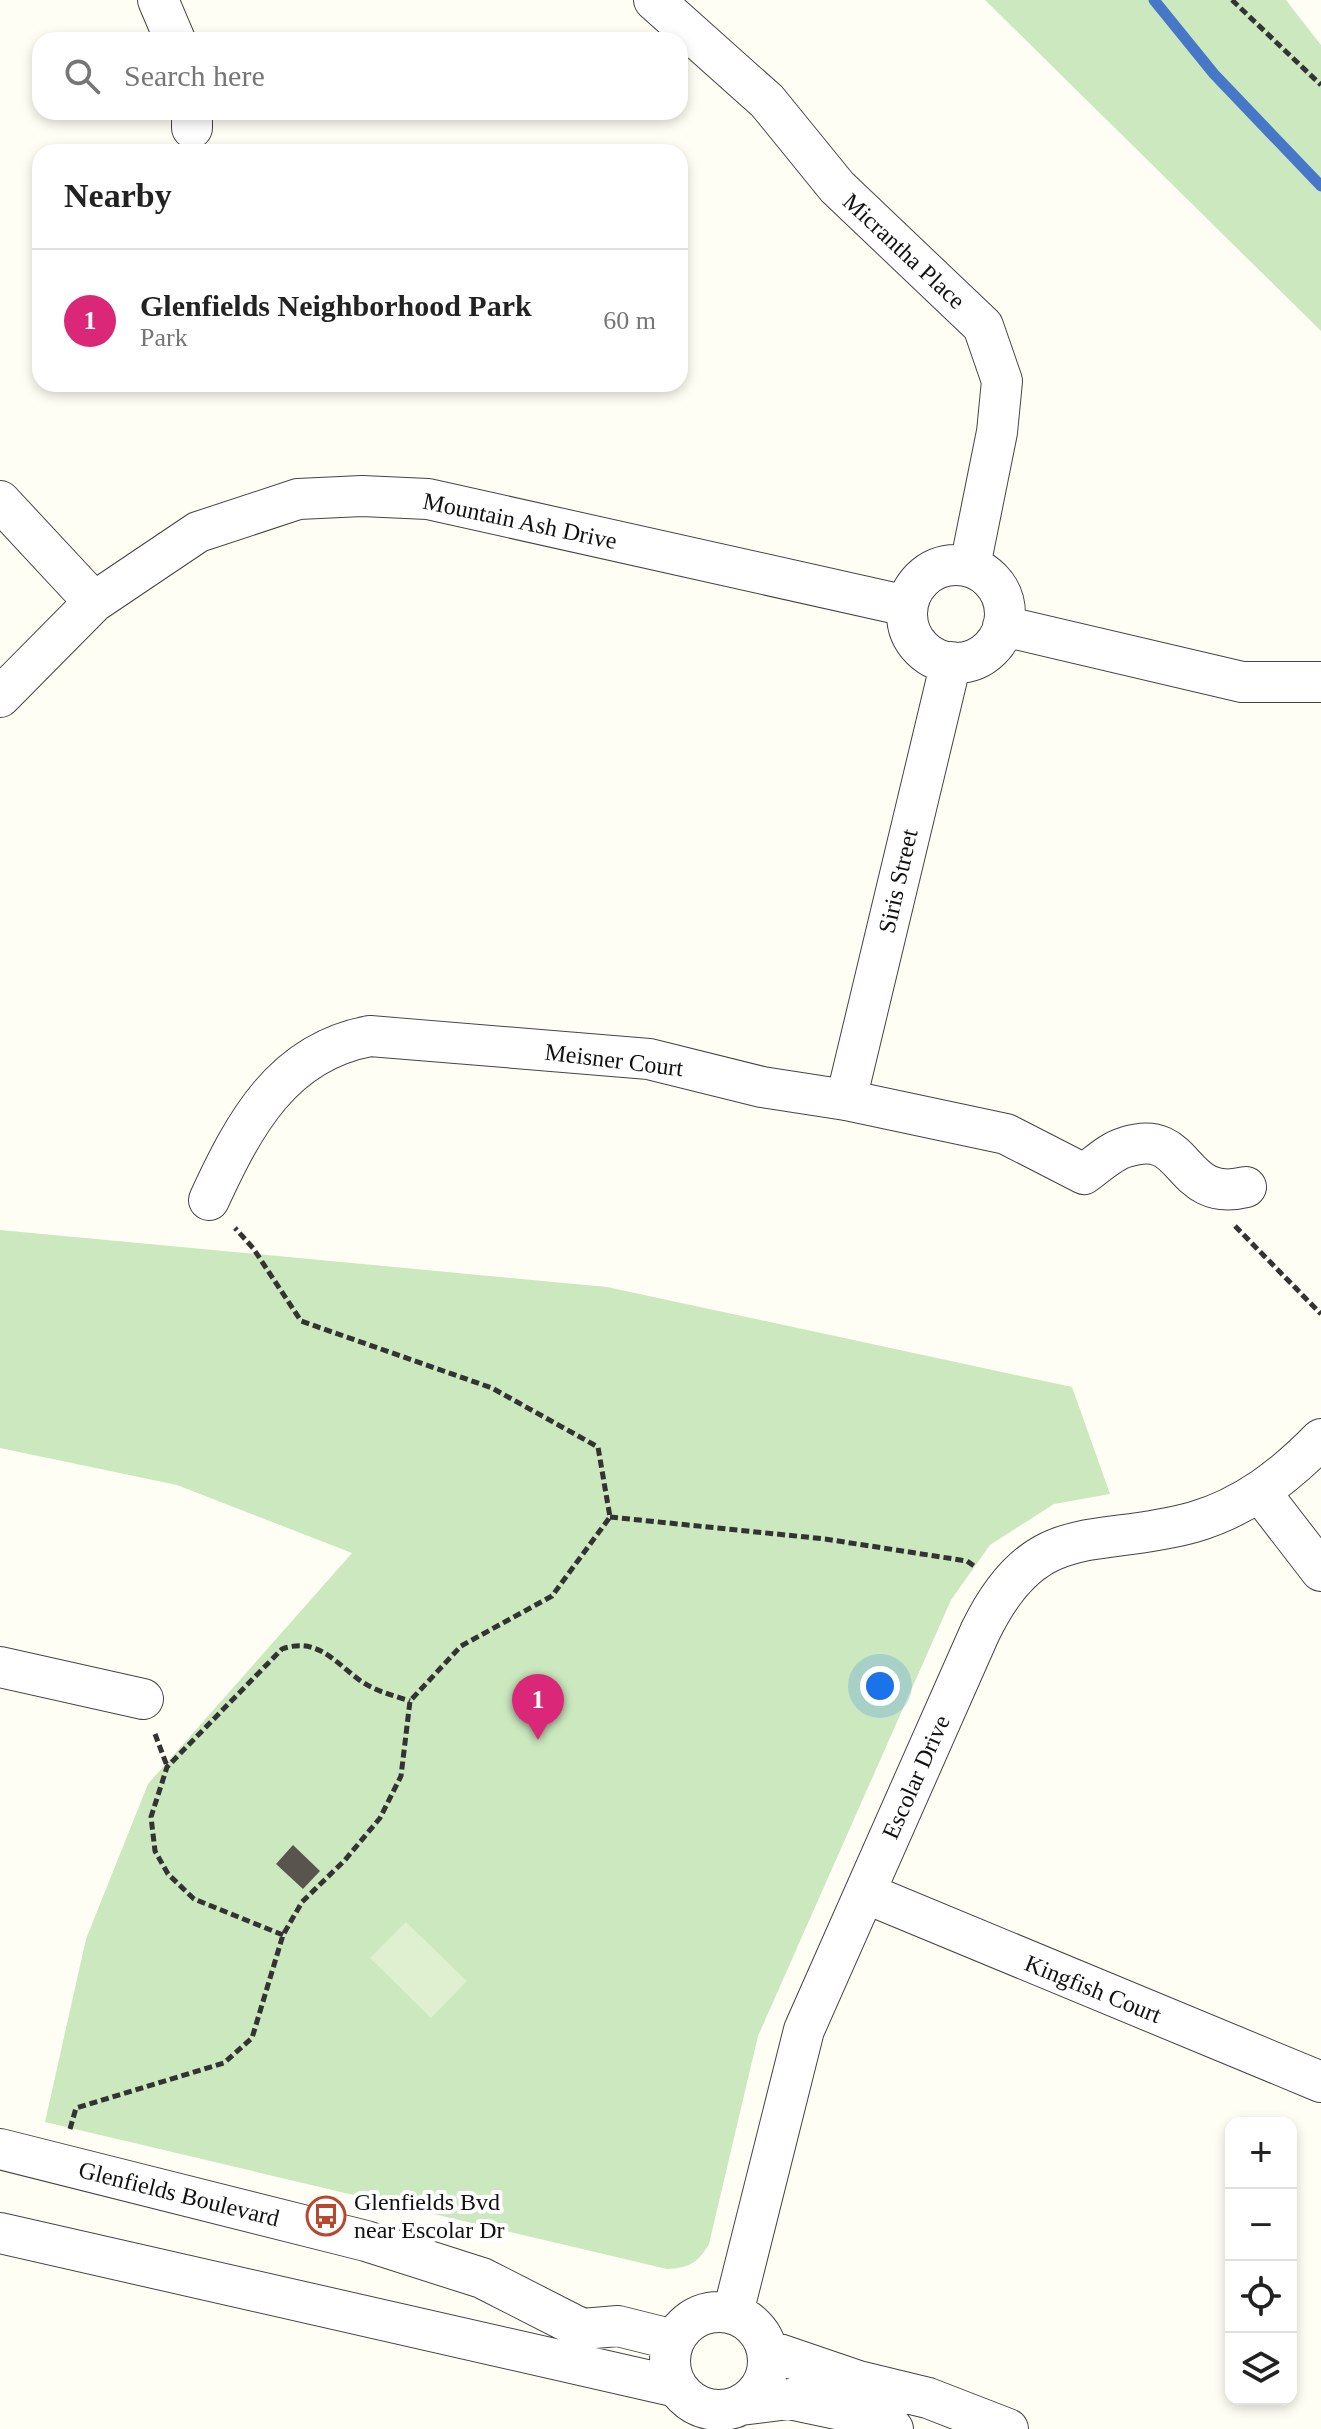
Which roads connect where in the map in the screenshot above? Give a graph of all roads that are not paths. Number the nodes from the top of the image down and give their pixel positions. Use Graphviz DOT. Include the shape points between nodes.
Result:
graph roads {
  1 [pos="158,0"];
  2 [pos="654,0"];
  3 [pos="172,32"];
  4 [pos="0,501"];
  5 [pos="970,566"];
  6 [pos="94,602"];
  7 [pos="907,606"];
  8 [pos="1003,626"];
  9 [pos="951,662"];
  10 [pos="1321,682"];
  11 [pos="0,697"];
  12 [pos="846,1100"];
  13 [pos="1246,1187"];
  14 [pos="209,1200"];
  15 [pos="1321,1439"];
  16 [pos="1260,1492"];
  17 [pos="1321,1571"];
  18 [pos="0,1667"];
  19 [pos="143,1699"];
  20 [pos="865,1893"];
  21 [pos="1321,2082"];
  22 [pos="0,2149"];
  23 [pos="0,2233"];
  24 [pos="733,2313"];
  25 [pos="674,2340"];
  26 [pos="767,2350"];
  27 [pos="677,2387"];
  28 [pos="719,2415"];
  29 [pos="893,2429"];
  30 [pos="1008,2429"];
  1 -- 3 [label="street"];
  2 -- 5 [label="street, Micrantha Place" via="767,101 837,187 983,326 1002,381"];
  4 -- 6 [label="street"];
  5 -- 7 [label="street" via="930,572 915,586"];
  5 -- 8 [label="street" via="998,590 1005,608"];
  6 -- 7 [label="street, Mountain Ash Drive" via="198,532 298,499 362,496 428,499"];
  6 -- 11 [label="street, Mountain Ash Drive"];
  7 -- 9 [label="street" via="917,644 931,657"];
  8 -- 9 [label="street" via="984,654"];
  8 -- 10 [label="street" via="1242,682"];
  9 -- 12 [label="street, Siris Street"];
  12 -- 13 [label="street, Meisner Court" via="1006,1134 1084,1174 1123,1147 1142,1143 1171,1151 1206,1188"];
  12 -- 14 [label="street, Meisner Court" via="762,1087 649,1059 370,1036 339,1041 285,1077 246,1127"];
  15 -- 16 [label="street, Escolar Drive"];
  16 -- 17 [label="street"];
  16 -- 20 [label="street, Escolar Drive" via="1191,1523 1060,1547 1004,1587"];
  18 -- 19 [label="street"];
  20 -- 21 [label="street, Kingfish Court"];
  20 -- 24 [label="street, Escolar Drive" via="794,2061"];
  22 -- 25 [label="street, Glenfields Boulevard" via="366,2241 482,2278 582,2329 618,2326"];
  23 -- 27 [label="street"];
  24 -- 25 [label="street" via="704,2314 689,2321"];
  24 -- 26 [label="street" via="749,2321"];
  25 -- 27 [label="street" via="671,2371"];
  26 -- 28 [label="street" via="765,2380 756,2395"];
  26 -- 30 [label="street" via="928,2398"];
  27 -- 28 [label="street"];
  28 -- 29 [label="street" via="789,2399 851,2412"];
}
